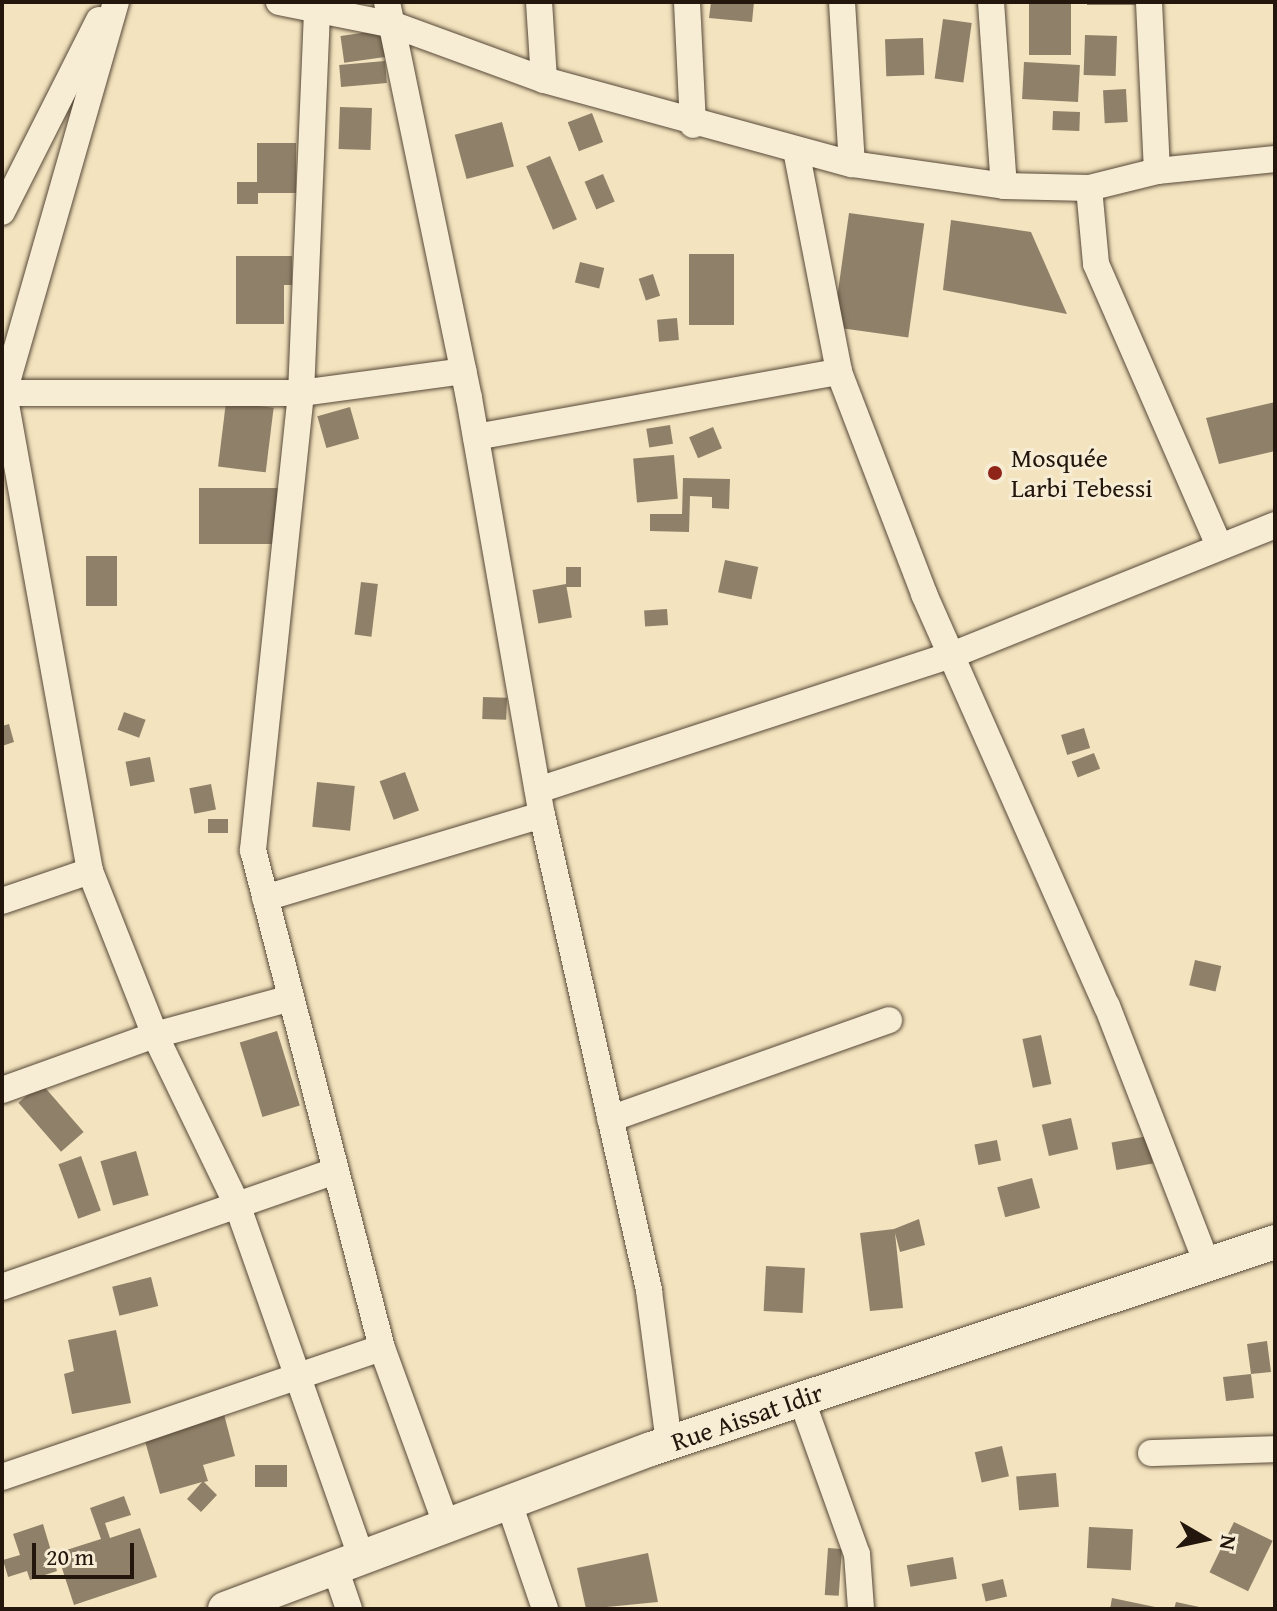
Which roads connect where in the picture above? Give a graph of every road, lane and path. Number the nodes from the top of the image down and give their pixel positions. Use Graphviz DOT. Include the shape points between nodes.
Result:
graph roads {
  1 [pos="108,2"];
  2 [pos="116,2"];
  3 [pos="279,2"];
  4 [pos="539,2"];
  5 [pos="687,2"];
  6 [pos="842,2"];
  7 [pos="991,2"];
  8 [pos="1149,2"];
  9 [pos="317,12"];
  10 [pos="391,14"];
  11 [pos="544,80"];
  12 [pos="693,125"];
  13 [pos="796,150"];
  14 [pos="1275,159"];
  15 [pos="852,164"];
  16 [pos="1157,171"];
  17 [pos="1004,186"];
  18 [pos="1089,188"];
  19 [pos="2,212"];
  20 [pos="464,371"];
  21 [pos="839,372"];
  22 [pos="3,393"];
  23 [pos="301,393"];
  24 [pos="476,437"];
  25 [pos="1275,525"];
  26 [pos="1219,545"];
  27 [pos="952,655"];
  28 [pos="540,802"];
  29 [pos="90,871"];
  30 [pos="265,898"];
  31 [pos="2,901"];
  32 [pos="291,998"];
  33 [pos="889,1020"];
  34 [pos="155,1035"];
  35 [pos="2,1090"];
  36 [pos="610,1119"];
  37 [pos="335,1171"];
  38 [pos="238,1207"];
  39 [pos="1275,1242"];
  40 [pos="1207,1264"];
  41 [pos="2,1287"];
  42 [pos="382,1348"];
  43 [pos="296,1373"];
  44 [pos="801,1398"];
  45 [pos="669,1443"];
  46 [pos="1275,1449"];
  47 [pos="1151,1453"];
  48 [pos="2,1477"];
  49 [pos="510,1506"];
  50 [pos="447,1527"];
  51 [pos="348,1563"];
  52 [pos="225,1609"];
  53 [pos="349,1609"];
  54 [pos="545,1609"];
  55 [pos="861,1609"];
  1 -- 19 [label="street"];
  2 -- 22 [label="street"];
  3 -- 9 [label="street"];
  4 -- 11 [label="street"];
  5 -- 12 [label="street"];
  6 -- 15 [label="street"];
  7 -- 17 [label="street"];
  8 -- 16 [label="street"];
  9 -- 10 [label="street"];
  9 -- 23 [label="street"];
  10 -- 11 [label="street"];
  10 -- 20 [label="street"];
  11 -- 12 [label="street"];
  12 -- 13 [label="street"];
  13 -- 15 [label="street"];
  13 -- 21 [label="street"];
  14 -- 16 [label="street"];
  15 -- 17 [label="street"];
  16 -- 18 [label="street"];
  17 -- 18 [label="street"];
  18 -- 26 [label="street" via="1096,264"];
  20 -- 23 [label="street"];
  20 -- 24 [label="street"];
  21 -- 24 [label="street"];
  21 -- 27 [label="street"];
  22 -- 23 [label="street"];
  22 -- 29 [label="street"];
  23 -- 30 [label="street" via="253,850"];
  24 -- 28 [label="street"];
  25 -- 26 [label="street"];
  26 -- 27 [label="street"];
  27 -- 28 [label="street"];
  27 -- 40 [label="street" via="1107,1006"];
  28 -- 30 [label="street"];
  28 -- 36 [label="street"];
  29 -- 31 [label="street"];
  29 -- 34 [label="street"];
  30 -- 32 [label="street"];
  32 -- 34 [label="street"];
  32 -- 37 [label="street"];
  33 -- 36 [label="street"];
  34 -- 35 [label="street"];
  34 -- 38 [label="street"];
  36 -- 45 [label="street" via="649,1291"];
  37 -- 38 [label="street"];
  37 -- 42 [label="street"];
  38 -- 41 [label="street"];
  38 -- 43 [label="street"];
  39 -- 40 [label="street, Rue Aissat Idir"];
  40 -- 44 [label="street, Rue Aissat Idir"];
  42 -- 43 [label="street"];
  42 -- 50 [label="street"];
  43 -- 48 [label="street"];
  43 -- 51 [label="street"];
  44 -- 45 [label="street, Rue Aissat Idir"];
  44 -- 55 [label="street" via="857,1554"];
  45 -- 49 [label="street, Rue Aissat Idir"];
  46 -- 47 [label="street"];
  49 -- 50 [label="street, Rue Aissat Idir"];
  49 -- 54 [label="street"];
  50 -- 51 [label="street, Rue Aissat Idir"];
  51 -- 52 [label="street, Rue Aissat Idir"];
  51 -- 53 [label="street"];
}
